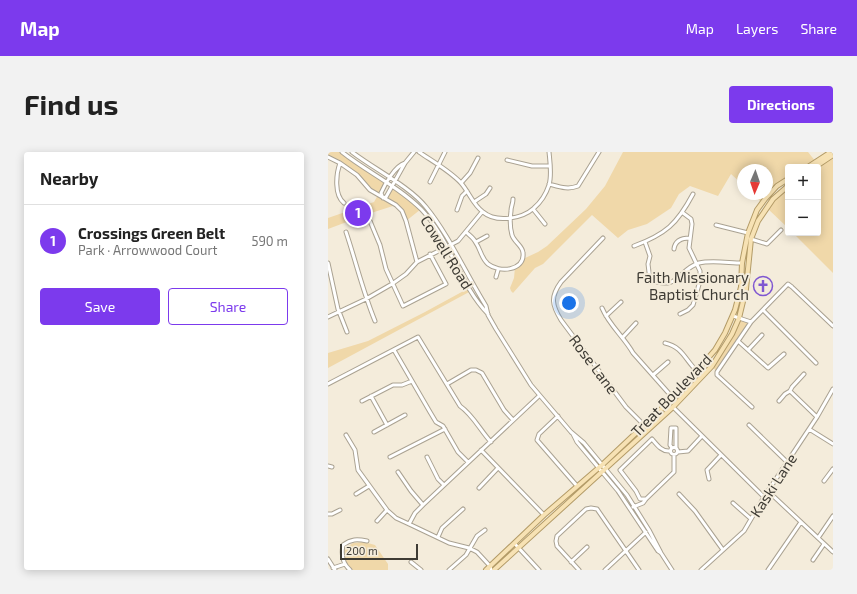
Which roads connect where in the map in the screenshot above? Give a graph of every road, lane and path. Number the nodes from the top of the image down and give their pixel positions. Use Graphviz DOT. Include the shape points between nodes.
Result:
graph roads {
  1 [pos="342,152"];
  2 [pos="352,152"];
  3 [pos="414,152"];
  4 [pos="419,152"];
  5 [pos="445,152"];
  6 [pos="549,152"];
  7 [pos="599,152"];
  8 [pos="831,152"];
  9 [pos="833,156"];
  10 [pos="328,157"];
  11 [pos="478,158"];
  12 [pos="507,160"];
  13 [pos="340,163"];
  14 [pos="405,163"];
  15 [pos="813,164"];
  16 [pos="820,164"];
  17 [pos="439,166"];
  18 [pos="550,166"];
  19 [pos="390,178"];
  20 [pos="395,182"];
  21 [pos="430,182"];
  22 [pos="785,182"];
  23 [pos="386,183"];
  24 [pos="461,183"];
  25 [pos="549,184"];
  26 [pos="392,187"];
  27 [pos="490,188"];
  28 [pos="785,189"];
  29 [pos="467,191"];
  30 [pos="693,194"];
  31 [pos="383,198"];
  32 [pos="513,199"];
  33 [pos="474,202"];
  34 [pos="344,203"];
  35 [pos="533,209"];
  36 [pos="457,210"];
  37 [pos="482,212"];
  38 [pos="683,213"];
  39 [pos="511,218"];
  40 [pos="370,221"];
  41 [pos="545,224"];
  42 [pos="716,225"];
  43 [pos="781,230"];
  44 [pos="346,232"];
  45 [pos="466,232"];
  46 [pos="748,233"];
  47 [pos="488,236"];
  48 [pos="603,238"];
  49 [pos="690,238"];
  50 [pos="751,240"];
  51 [pos="476,242"];
  52 [pos="645,242"];
  53 [pos="451,245"];
  54 [pos="634,246"];
  55 [pos="447,247"];
  56 [pos="674,249"];
  57 [pos="430,254"];
  58 [pos="417,262"];
  59 [pos="742,262"];
  60 [pos="328,263"];
  61 [pos="697,264"];
  62 [pos="498,270"];
  63 [pos="496,278"];
  64 [pos="392,284"];
  65 [pos="747,284"];
  66 [pos="366,299"];
  67 [pos="621,302"];
  68 [pos="602,308"];
  69 [pos="763,310"];
  70 [pos="339,313"];
  71 [pos="680,314"];
  72 [pos="488,315"];
  73 [pos="606,316"];
  74 [pos="733,316"];
  75 [pos="328,317"];
  76 [pos="739,318"];
  77 [pos="375,321"];
  78 [pos="751,322"];
  79 [pos="636,323"];
  80 [pos="833,326"];
  81 [pos="347,332"];
  82 [pos="762,335"];
  83 [pos="623,337"];
  84 [pos="738,341"];
  85 [pos="666,343"];
  86 [pos="394,350"];
  87 [pos="748,350"];
  88 [pos="784,354"];
  89 [pos="668,362"];
  90 [pos="816,363"];
  91 [pos="697,371"];
  92 [pos="804,374"];
  93 [pos="653,375"];
  94 [pos="412,381"];
  95 [pos="328,384"];
  96 [pos="447,384"];
  97 [pos="833,389"];
  98 [pos="790,391"];
  99 [pos="371,396"];
  100 [pos="539,396"];
  101 [pos="673,398"];
  102 [pos="362,401"];
  103 [pos="778,401"];
  104 [pos="674,407"];
  105 [pos="752,407"];
  106 [pos="405,415"];
  107 [pos="558,416"];
  108 [pos="817,417"];
  109 [pos="513,420"];
  110 [pos="387,424"];
  111 [pos="644,425"];
  112 [pos="749,425"];
  113 [pos="445,429"];
  114 [pos="648,429"];
  115 [pos="809,429"];
  116 [pos="374,432"];
  117 [pos="346,434"];
  118 [pos="702,436"];
  119 [pos="491,442"];
  120 [pos="833,444"];
  121 [pos="673,449"];
  122 [pos="481,450"];
  123 [pos="678,452"];
  124 [pos="674,455"];
  125 [pos="721,455"];
  126 [pos="390,457"];
  127 [pos="427,457"];
  128 [pos="468,462"];
  129 [pos="787,462"];
  130 [pos="600,466"];
  131 [pos="498,468"];
  132 [pos="833,469"];
  133 [pos="604,470"];
  134 [pos="398,472"];
  135 [pos="708,479"];
  136 [pos="824,481"];
  137 [pos="444,485"];
  138 [pos="369,486"];
  139 [pos="577,486"];
  140 [pos="480,488"];
  141 [pos="768,492"];
  142 [pos="356,494"];
  143 [pos="679,494"];
  144 [pos="764,497"];
  145 [pos="640,499"];
  146 [pos="646,499"];
  147 [pos="632,503"];
  148 [pos="734,504"];
  149 [pos="423,505"];
  150 [pos="629,506"];
  151 [pos="634,507"];
  152 [pos="463,508"];
  153 [pos="340,510"];
  154 [pos="387,510"];
  155 [pos="328,514"];
  156 [pos="544,515"];
  157 [pos="833,516"];
  158 [pos="751,519"];
  159 [pos="377,521"];
  160 [pos="801,522"];
  161 [pos="409,524"];
  162 [pos="485,530"];
  163 [pos="649,530"];
  164 [pos="646,533"];
  165 [pos="438,537"];
  166 [pos="818,538"];
  167 [pos="368,541"];
  168 [pos="515,544"];
  169 [pos="824,544"];
  170 [pos="587,547"];
  171 [pos="469,548"];
  172 [pos="519,548"];
  173 [pos="723,550"];
  174 [pos="625,551"];
  175 [pos="833,552"];
  176 [pos="661,553"];
  177 [pos="328,559"];
  178 [pos="813,560"];
  179 [pos="411,562"];
  180 [pos="571,562"];
  181 [pos="502,563"];
  182 [pos="345,564"];
  183 [pos="490,568"];
  184 [pos="334,569"];
  185 [pos="496,569"];
  186 [pos="350,570"];
  187 [pos="420,570"];
  188 [pos="449,570"];
  189 [pos="486,570"];
  190 [pos="539,570"];
  191 [pos="579,570"];
  192 [pos="605,570"];
  193 [pos="639,570"];
  194 [pos="672,570"];
  195 [pos="701,570"];
  196 [pos="768,570"];
  1 -- 23 [label="street, Cowell Road"];
  2 -- 19 [label="street, Cowell Road"];
  3 -- 14 [label="street"];
  4 -- 17 [label="street"];
  5 -- 17 [label="street"];
  6 -- 18 [label="street"];
  7 -- 25 [label="street" via="578,186 565,188"];
  8 -- 15 [label="main road"];
  9 -- 16 [label="main road"];
  10 -- 13 [label="street"];
  11 -- 24 [label="street"];
  12 -- 18 [label="street" via="532,166"];
  13 -- 31 [label="street" via="358,175 370,190"];
  13 -- 34 [label="street" via="337,171 338,194"];
  14 -- 19 [label="street" via="399,166"];
  14 -- 20 [label="street"];
  17 -- 21 [label="street"];
  17 -- 24 [label="street"];
  18 -- 25 [label="street"];
  19 -- 20 [label="street, Cowell Road"];
  19 -- 23 [label="street"];
  20 -- 26 [label="street"];
  20 -- 53 [label="street, Cowell Road" via="425,206"];
  22 -- 46 [label="main road, Treat Boulevard" via="777,186 757,210"];
  23 -- 26 [label="street, Cowell Road"];
  23 -- 31 [label="street" via="380,193"];
  24 -- 29 [label="street"];
  25 -- 35 [label="street" via="544,198"];
  26 -- 31 [label="street"];
  26 -- 55 [label="street, Cowell Road" via="421,209"];
  27 -- 33 [label="street"];
  28 -- 50 [label="main road, Treat Boulevard" via="763,213"];
  29 -- 33 [label="street"];
  29 -- 36 [label="street" via="462,196"];
  30 -- 38 [label="street"];
  31 -- 58 [label="street" via="402,211"];
  32 -- 39 [label="street"];
  33 -- 37 [label="street"];
  35 -- 39 [label="street"];
  35 -- 41 [label="street"];
  37 -- 39 [label="street" via="494,218"];
  37 -- 45 [label="street"];
  38 -- 49 [label="street" via="691,219"];
  38 -- 52 [label="street" via="668,228"];
  39 -- 62 [label="street" via="512,236 521,248 522,259 513,268"];
  40 -- 64 [label="street"];
  42 -- 46 [label="street"];
  43 -- 50 [label="street" via="767,244"];
  44 -- 66 [label="street"];
  45 -- 51 [label="street"];
  45 -- 53 [label="street"];
  46 -- 59 [label="main road, Treat Boulevard"];
  47 -- 51 [label="street"];
  48 -- 111 [label="street, Rose Lane" via="555,289 554,308 622,402"];
  49 -- 56 [label="street" via="680,240"];
  49 -- 61 [label="street" via="690,252"];
  50 -- 59 [label="main road" via="745,260"];
  50 -- 65 [label="main road, Treat Boulevard"];
  51 -- 62 [label="street" via="485,261"];
  52 -- 54 [label="street"];
  52 -- 61 [label="street" via="650,256 650,280 654,282 676,281"];
  53 -- 55 [label="street"];
  53 -- 72 [label="street, Cowell Road" via="486,306"];
  55 -- 57 [label="street"];
  55 -- 72 [label="street, Cowell Road" via="469,288"];
  57 -- 58 [label="street"];
  57 -- 64 [label="street" via="446,284 403,306"];
  58 -- 64 [label="street"];
  59 -- 61 [label="street"];
  59 -- 65 [label="main road"];
  59 -- 74 [label="main road, Treat Boulevard" via="741,287"];
  60 -- 70 [label="street"];
  61 -- 71 [label="street" via="700,281 693,305"];
  62 -- 63 [label="street"];
  64 -- 66 [label="street"];
  65 -- 76 [label="main road, Treat Boulevard"];
  66 -- 70 [label="street"];
  66 -- 77 [label="street"];
  67 -- 73 [label="street"];
  68 -- 73 [label="street"];
  69 -- 78 [label="street"];
  69 -- 80 [label="street" via="788,284"];
  69 -- 90 [label="street"];
  70 -- 75 [label="street"];
  70 -- 81 [label="street"];
  72 -- 100 [label="street, Cowell Road"];
  73 -- 83 [label="street"];
  74 -- 76 [label="street"];
  74 -- 91 [label="main road, Treat Boulevard" via="715,350"];
  76 -- 78 [label="street"];
  76 -- 104 [label="main road, Treat Boulevard" via="712,366"];
  78 -- 84 [label="street"];
  79 -- 83 [label="street"];
  82 -- 87 [label="street"];
  83 -- 93 [label="street" via="633,353"];
  84 -- 87 [label="street"];
  84 -- 105 [label="street" via="717,375"];
  85 -- 91 [label="street" via="680,349"];
  86 -- 94 [label="street"];
  86 -- 95 [label="street"];
  86 -- 96 [label="street" via="418,337"];
  87 -- 88 [label="street" via="768,368"];
  89 -- 93 [label="street"];
  91 -- 101 [label="main road, Treat Boulevard"];
  92 -- 98 [label="street"];
  93 -- 101 [label="street"];
  94 -- 99 [label="street"];
  94 -- 113 [label="street" via="436,422"];
  96 -- 109 [label="street" via="471,370 482,373 504,410"];
  96 -- 119 [label="street" via="460,406 468,412"];
  97 -- 108 [label="street, Kaski Lane"];
  98 -- 103 [label="street"];
  98 -- 108 [label="street"];
  99 -- 102 [label="street"];
  99 -- 110 [label="street"];
  100 -- 107 [label="street, Cowell Road"];
  100 -- 109 [label="street"];
  101 -- 111 [label="main road, Treat Boulevard"];
  104 -- 114 [label="main road, Treat Boulevard"];
  104 -- 118 [label="street"];
  106 -- 110 [label="street"];
  107 -- 130 [label="street, Cowell Road" via="577,442"];
  107 -- 139 [label="street" via="539,434 537,440"];
  108 -- 115 [label="street, Kaski Lane"];
  109 -- 119 [label="street"];
  110 -- 116 [label="street"];
  111 -- 114 [label="street, Rose Lane"];
  111 -- 130 [label="main road, Treat Boulevard"];
  112 -- 129 [label="street"];
  113 -- 126 [label="street"];
  113 -- 128 [label="street" via="458,452"];
  114 -- 133 [label="main road, Treat Boulevard"];
  115 -- 120 [label="street"];
  115 -- 129 [label="street, Kaski Lane"];
  117 -- 138 [label="street" via="356,450 358,470"];
  118 -- 123 [label="street" via="688,451"];
  118 -- 125 [label="street"];
  119 -- 122 [label="street"];
  121 -- 121 [label="street" via="676,428 671,428 670,445"];
  121 -- 123 [label="street"];
  121 -- 124 [label="street" via="671,453"];
  121 -- 145 [label="street" via="662,450 652,439 620,470"];
  122 -- 128 [label="street"];
  122 -- 131 [label="street"];
  123 -- 124 [label="street"];
  124 -- 146 [label="street" via="674,472"];
  125 -- 135 [label="street" via="707,470"];
  125 -- 144 [label="street"];
  127 -- 137 [label="street" via="438,479"];
  128 -- 137 [label="street"];
  129 -- 141 [label="street, Kaski Lane"];
  130 -- 133 [label="street, Cowell Road"];
  130 -- 139 [label="main road, Treat Boulevard"];
  131 -- 140 [label="street"];
  131 -- 156 [label="street"];
  132 -- 136 [label="street"];
  133 -- 147 [label="street, Cowell Road"];
  133 -- 150 [label="street, Cowell Road"];
  133 -- 172 [label="main road, Treat Boulevard"];
  134 -- 149 [label="street"];
  137 -- 149 [label="street"];
  138 -- 142 [label="street"];
  138 -- 154 [label="street"];
  139 -- 156 [label="main road, Treat Boulevard"];
  141 -- 144 [label="street, Kaski Lane"];
  141 -- 160 [label="street"];
  143 -- 173 [label="street" via="695,511"];
  144 -- 158 [label="street, Kaski Lane"];
  145 -- 146 [label="street"];
  145 -- 147 [label="street"];
  146 -- 151 [label="street"];
  147 -- 150 [label="street"];
  147 -- 151 [label="street, Cowell Road"];
  148 -- 158 [label="street"];
  149 -- 161 [label="street"];
  150 -- 151 [label="street"];
  150 -- 164 [label="street, Cowell Road"];
  151 -- 163 [label="street, Cowell Road"];
  152 -- 165 [label="street" via="442,528"];
  153 -- 155 [label="street"];
  154 -- 159 [label="street"];
  154 -- 161 [label="street"];
  156 -- 168 [label="main road, Treat Boulevard"];
  157 -- 166 [label="street"];
  158 -- 173 [label="street, Kaski Lane" via="744,531"];
  160 -- 166 [label="street"];
  160 -- 196 [label="street"];
  161 -- 165 [label="street"];
  162 -- 171 [label="street"];
  163 -- 164 [label="street"];
  163 -- 176 [label="street, Cowell Road"];
  164 -- 174 [label="street"];
  164 -- 176 [label="street, Cowell Road"];
  165 -- 171 [label="street"];
  166 -- 169 [label="street"];
  167 -- 182 [label="street" via="349,540 343,545 341,552"];
  168 -- 172 [label="street"];
  168 -- 183 [label="main road, Treat Boulevard"];
  169 -- 175 [label="street"];
  169 -- 178 [label="street"];
  170 -- 180 [label="street"];
  171 -- 183 [label="street" via="477,552"];
  171 -- 188 [label="street" via="466,555"];
  172 -- 181 [label="main road, Treat Boulevard"];
  172 -- 190 [label="street"];
  173 -- 195 [label="street, Kaski Lane"];
  174 -- 180 [label="street" via="597,509 586,509 557,536 557,546"];
  174 -- 192 [label="street"];
  174 -- 193 [label="street"];
  176 -- 194 [label="street, Cowell Road"];
  177 -- 184 [label="street"];
  179 -- 187 [label="street"];
  180 -- 191 [label="street"];
  181 -- 183 [label="street"];
  181 -- 185 [label="main road, Treat Boulevard"];
  182 -- 184 [label="street"];
  182 -- 186 [label="street"];
  183 -- 189 [label="main road, Treat Boulevard"];
}
